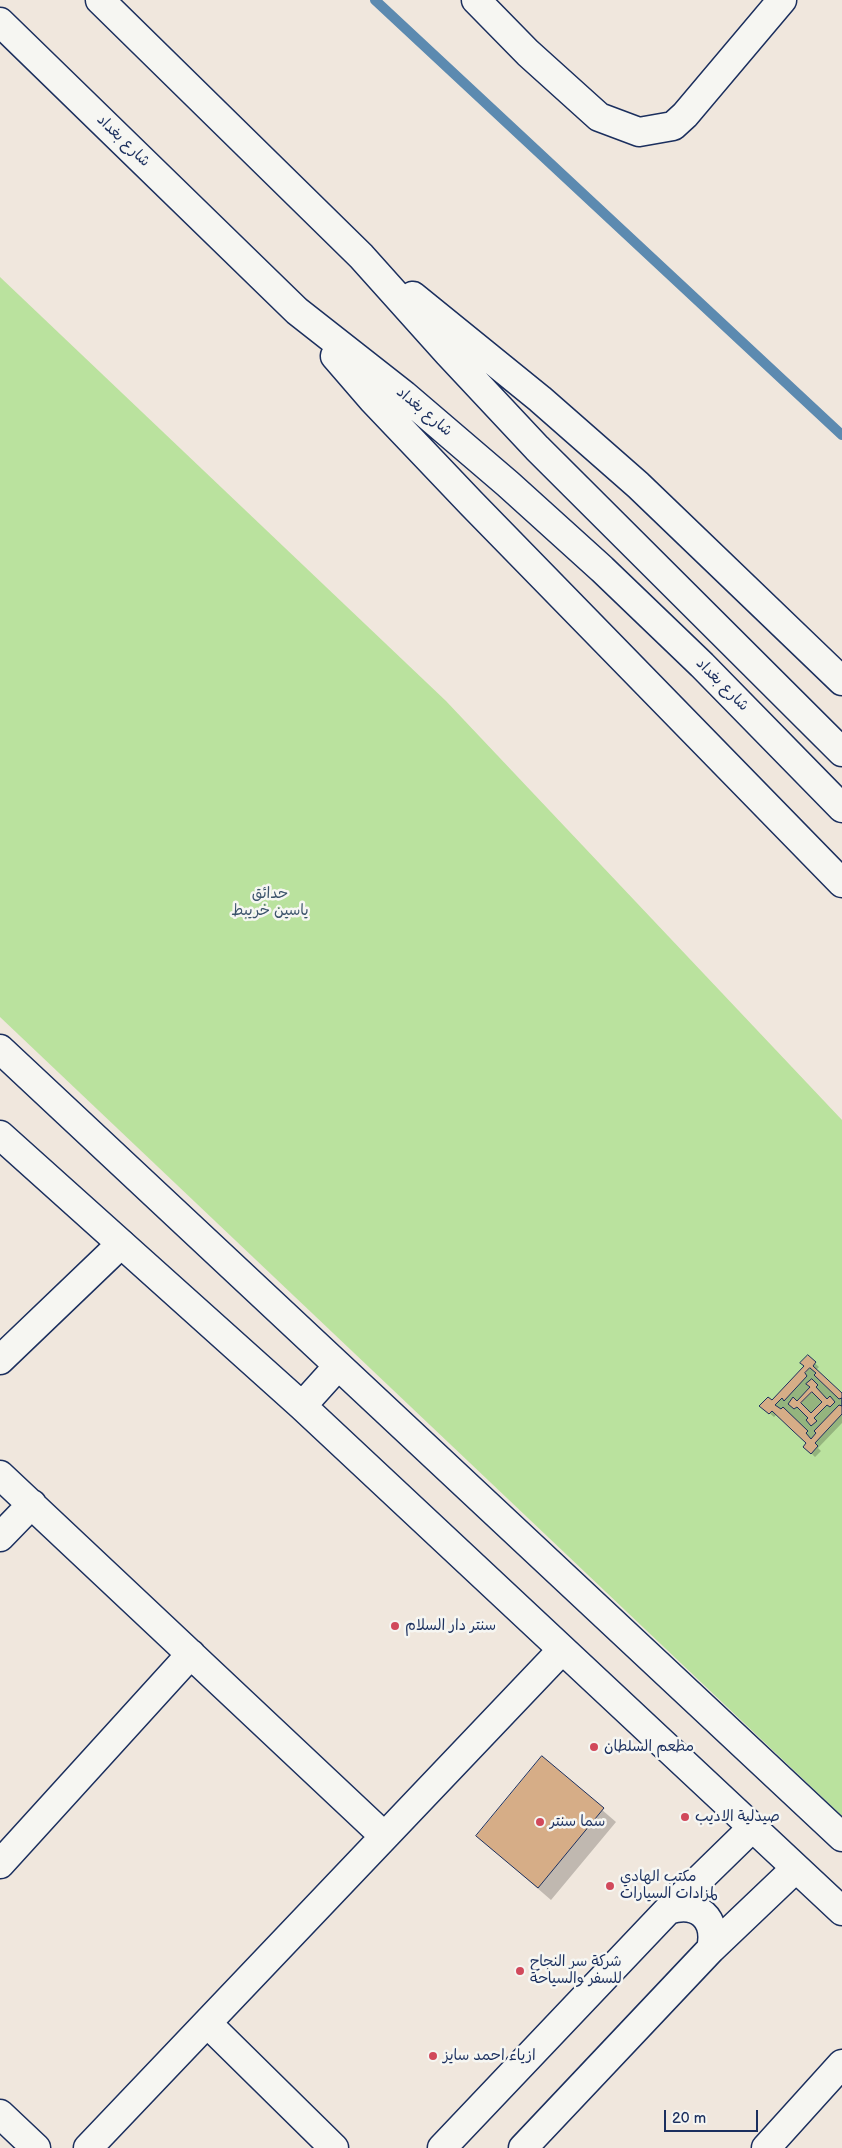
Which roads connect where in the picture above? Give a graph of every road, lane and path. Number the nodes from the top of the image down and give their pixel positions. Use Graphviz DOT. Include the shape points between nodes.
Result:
graph roads {
  1 [pos="100,0"];
  2 [pos="476,0"];
  3 [pos="782,0"];
  4 [pos="0,22"];
  5 [pos="361,256"];
  6 [pos="297,311"];
  7 [pos="842,681"];
  8 [pos="842,752"];
  9 [pos="842,808"];
  10 [pos="842,884"];
  11 [pos="0,1049"];
  12 [pos="0,1135"];
  13 [pos="121,1244"];
  14 [pos="0,1360"];
  15 [pos="338,1366"];
  16 [pos="302,1406"];
  17 [pos="0,1474"];
  18 [pos="32,1504"];
  19 [pos="0,1537"];
  20 [pos="562,1650"];
  21 [pos="191,1654"];
  22 [pos="752,1828"];
  23 [pos="384,1836"];
  24 [pos="842,1837"];
  25 [pos="0,1864"];
  26 [pos="795,1869"];
  27 [pos="668,1910"];
  28 [pos="842,1912"];
  29 [pos="711,1949"];
  30 [pos="207,2023"];
  31 [pos="842,2064"];
  32 [pos="0,2114"];
  33 [pos="36,2148"];
  34 [pos="88,2148"];
  35 [pos="334,2148"];
  36 [pos="442,2148"];
  37 [pos="523,2148"];
  38 [pos="766,2148"];
  1 -- 5 [label="main road"];
  2 -- 3 [label="main road" via="599,118 639,132 673,126 685,115"];
  4 -- 6 [label="main road, شارع بغداد"];
  5 -- 7 [label="main road" via="452,326 623,472"];
  5 -- 8 [label="main road" via="537,448"];
  6 -- 9 [label="main road, شارع بغداد" via="404,395 508,484 702,664"];
  6 -- 10 [label="main road" via="380,407"];
  11 -- 15 [label="main road"];
  12 -- 13 [label="main road"];
  13 -- 14 [label="main road"];
  13 -- 16 [label="main road"];
  15 -- 16 [label="main road"];
  15 -- 24 [label="main road"];
  16 -- 20 [label="main road"];
  17 -- 18 [label="main road"];
  18 -- 19 [label="main road"];
  18 -- 21 [label="main road"];
  20 -- 22 [label="main road"];
  20 -- 23 [label="main road"];
  21 -- 23 [label="main road"];
  21 -- 25 [label="main road"];
  22 -- 26 [label="main road"];
  22 -- 27 [label="main road"];
  23 -- 30 [label="main road"];
  26 -- 28 [label="main road"];
  26 -- 29 [label="main road"];
  27 -- 29 [label="main road" via="687,1906 704,1914 713,1930"];
  27 -- 36 [label="main road"];
  29 -- 37 [label="main road"];
  30 -- 34 [label="main road"];
  30 -- 35 [label="main road"];
  31 -- 38 [label="main road"];
  32 -- 33 [label="main road"];
}
